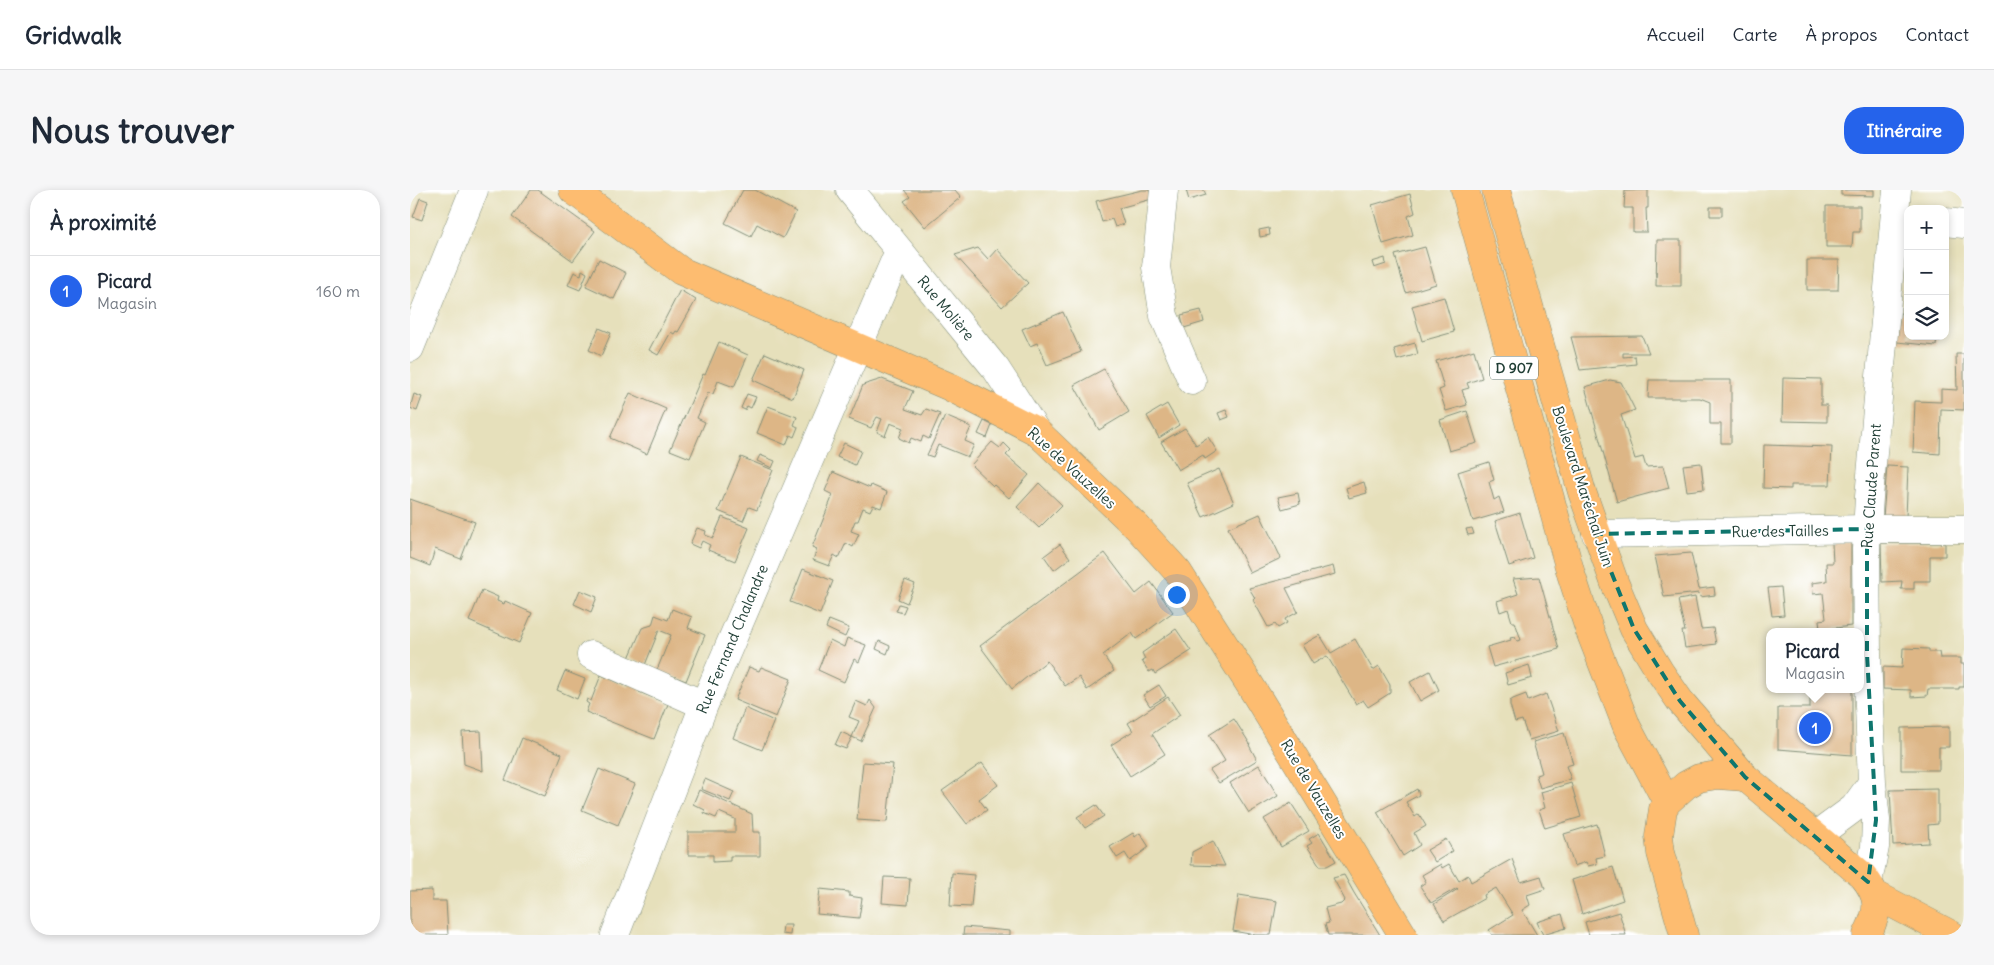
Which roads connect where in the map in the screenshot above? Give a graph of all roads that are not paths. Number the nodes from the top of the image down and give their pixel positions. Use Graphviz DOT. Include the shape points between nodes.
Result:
graph roads {
  1 [pos="474,190"];
  2 [pos="573,190"];
  3 [pos="850,190"];
  4 [pos="1164,190"];
  5 [pos="1466,190"];
  6 [pos="1496,190"];
  7 [pos="1897,190"];
  8 [pos="1901,219"];
  9 [pos="1949,222"];
  10 [pos="1964,224"];
  11 [pos="898,251"];
  12 [pos="410,348"];
  13 [pos="858,348"];
  14 [pos="1192,381"];
  15 [pos="1036,431"];
  16 [pos="1867,529"];
  17 [pos="1964,530"];
  18 [pos="1596,534"];
  19 [pos="591,655"];
  20 [pos="704,705"];
  21 [pos="1745,778"];
  22 [pos="1872,783"];
  23 [pos="1667,802"];
  24 [pos="1816,836"];
  25 [pos="1871,888"];
  26 [pos="615,935"];
  27 [pos="1403,935"];
  28 [pos="1684,935"];
  29 [pos="1867,935"];
  30 [pos="1952,935"];
  1 -- 12 [label="street"];
  2 -- 13 [label="main road, Rue de Vauzelles" via="681,271"];
  3 -- 11 [label="street, Rue Molière"];
  4 -- 14 [label="street" via="1156,267 1164,316"];
  5 -- 23 [label="main road, Boulevard Maréchal Juin / D 907" via="1583,611 1627,727"];
  6 -- 18 [label="main road, Boulevard Maréchal Juin / D 907"];
  7 -- 8 [label="street, Rue Claude Parent"];
  8 -- 16 [label="street, Rue Claude Parent"];
  9 -- 10 [label="street"];
  11 -- 13 [label="street, Rue Fernand Chalandre"];
  11 -- 15 [label="street, Rue Molière" via="996,369"];
  13 -- 15 [label="main road, Rue de Vauzelles" via="950,387"];
  13 -- 20 [label="street, Rue Fernand Chalandre"];
  15 -- 27 [label="main road, Rue de Vauzelles" via="1137,527 1178,572"];
  16 -- 17 [label="street, Rue des Tailles"];
  16 -- 18 [label="street, Rue des Tailles"];
  16 -- 22 [label="street, Rue Claude Parent"];
  18 -- 21 [label="main road, Boulevard Maréchal Juin / D 907" via="1634,629 1660,672 1680,701"];
  19 -- 20 [label="street"];
  20 -- 26 [label="street, Rue Fernand Chalandre"];
  21 -- 23 [label="main road" via="1718,775 1699,778"];
  21 -- 24 [label="main road, Boulevard Maréchal Juin"];
  22 -- 24 [label="street" via="1854,808"];
  22 -- 25 [label="street, Rue Claude Parent" via="1876,820"];
  23 -- 28 [label="main road" via="1659,836 1661,853"];
  24 -- 25 [label="main road, Boulevard Maréchal Juin"];
  25 -- 29 [label="main road" via="1877,910"];
  25 -- 30 [label="main road, Boulevard Maréchal Juin"];
}
